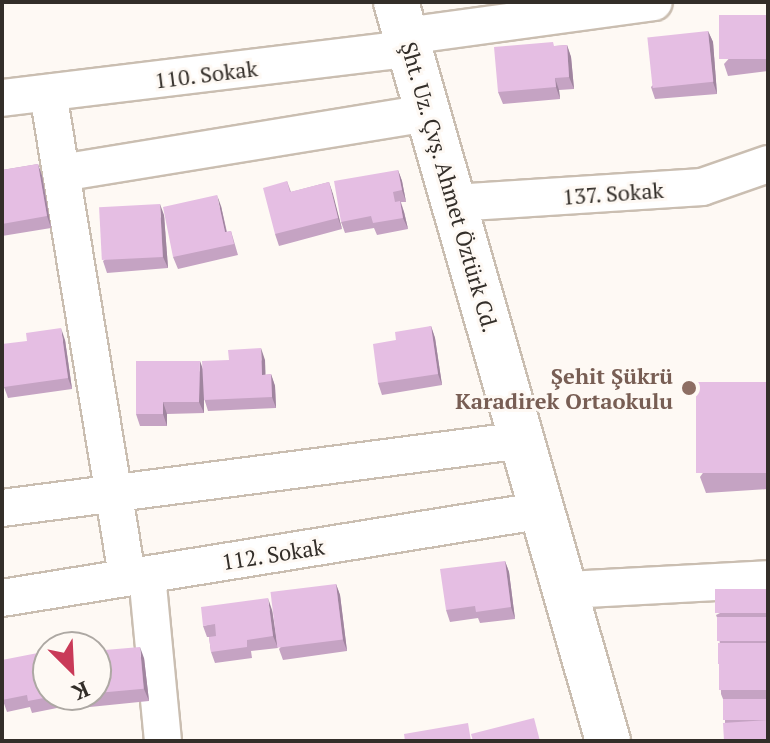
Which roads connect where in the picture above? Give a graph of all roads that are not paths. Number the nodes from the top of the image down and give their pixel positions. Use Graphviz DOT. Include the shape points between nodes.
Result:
graph roads {
  1 [pos="654,2"];
  2 [pos="404,29"];
  3 [pos="48,93"];
  4 [pos="2,98"];
  5 [pos="428,113"];
  6 [pos="768,164"];
  7 [pos="61,173"];
  8 [pos="454,203"];
  9 [pos="523,440"];
  10 [pos="113,494"];
  11 [pos="2,508"];
  12 [pos="544,510"];
  13 [pos="137,576"];
  14 [pos="768,579"];
  15 [pos="567,590"];
  16 [pos="2,598"];
  17 [pos="163,741"];
  18 [pos="608,741"];
  1 -- 2 [label="street, 110. Sokak"];
  2 -- 3 [label="street, 110. Sokak"];
  2 -- 5 [label="street, Şht. Uz. Çvş. Ahmet Öztürk Cd."];
  3 -- 4 [label="street, 110. Sokak"];
  3 -- 7 [label="street"];
  5 -- 7 [label="street"];
  5 -- 8 [label="street, Şht. Uz. Çvş. Ahmet Öztürk Cd."];
  6 -- 8 [label="street, 137. Sokak" via="702,187"];
  7 -- 10 [label="street"];
  8 -- 9 [label="street, Şht. Uz. Çvş. Ahmet Öztürk Cd."];
  9 -- 10 [label="street"];
  9 -- 12 [label="street, Şht. Uz. Çvş. Ahmet Öztürk Cd."];
  10 -- 11 [label="street"];
  10 -- 13 [label="street"];
  12 -- 13 [label="street, 112. Sokak"];
  12 -- 15 [label="street, Şht. Uz. Çvş. Ahmet Öztürk Cd."];
  13 -- 16 [label="street, 112. Sokak"];
  13 -- 17 [label="street"];
  14 -- 15 [label="street"];
  15 -- 18 [label="street, Şht. Uz. Çvş. Ahmet Öztürk Cd."];
}
